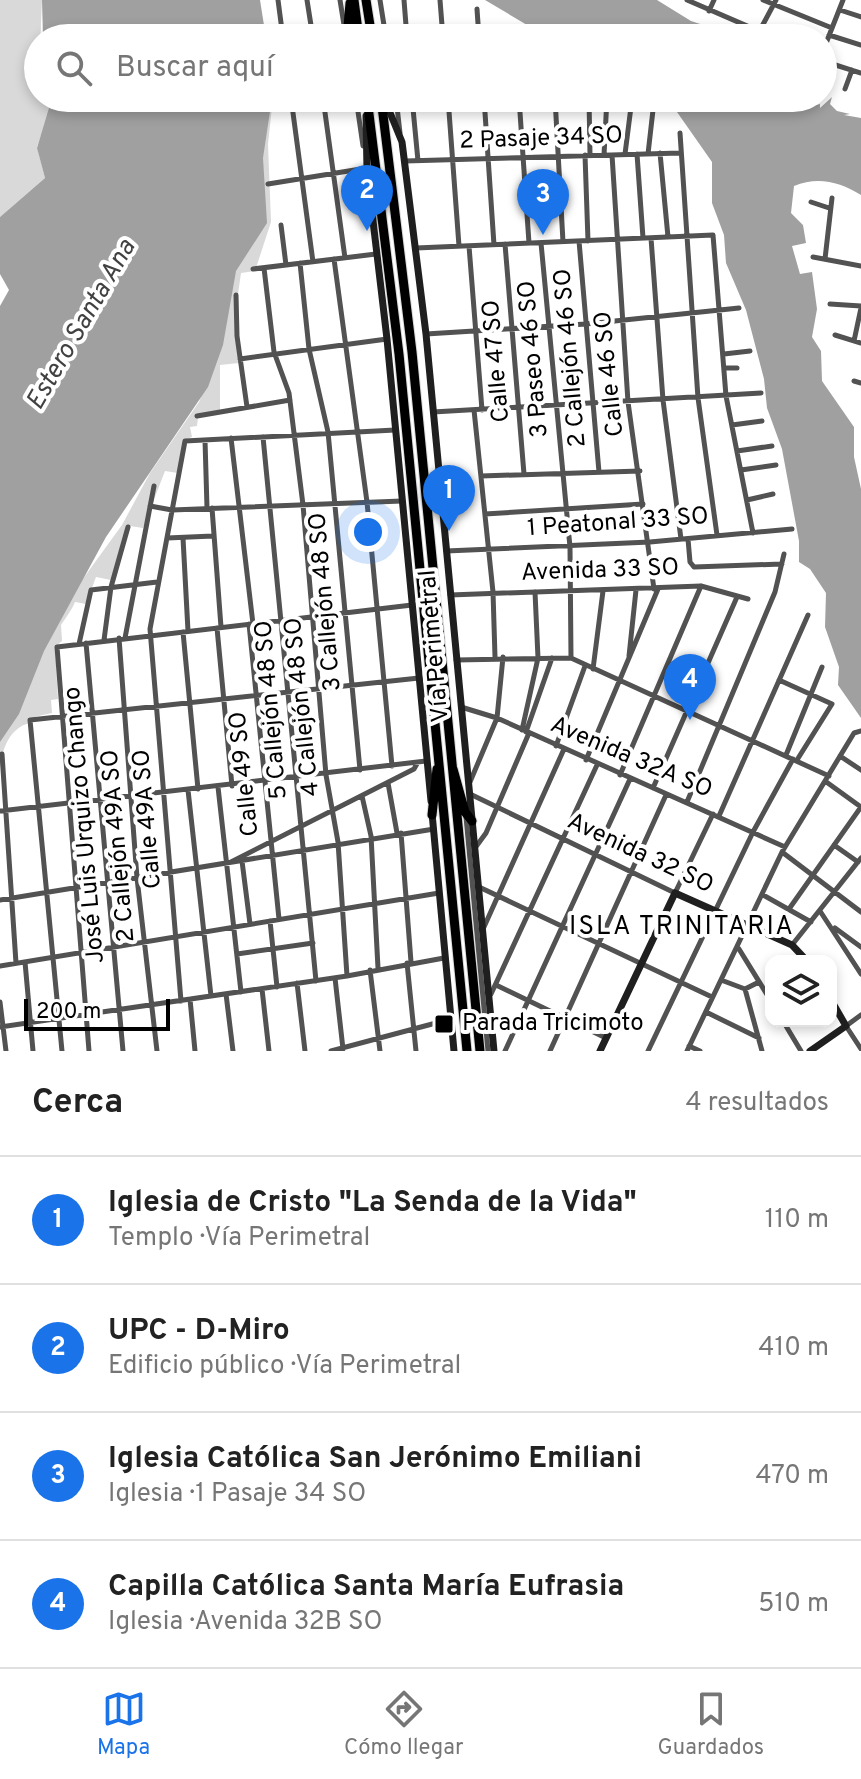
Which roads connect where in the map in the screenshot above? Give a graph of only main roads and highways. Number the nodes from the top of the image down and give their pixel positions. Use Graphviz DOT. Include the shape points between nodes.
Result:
graph roads {
  1 [pos="352,0"];
  2 [pos="366,0"];
  3 [pos="348,24"];
  4 [pos="356,24"];
  5 [pos="370,24"];
  6 [pos="368,112"];
  7 [pos="385,112"];
  8 [pos="412,352"];
  9 [pos="399,354"];
  10 [pos="439,742"];
  11 [pos="450,764"];
  12 [pos="432,815"];
  13 [pos="468,817"];
  14 [pos="467,1051"];
  15 [pos="480,1051"];
  1 -- 3 [label="highway"];
  1 -- 4 [label="highway"];
  2 -- 5 [label="highway"];
  6 -- 9 [label="highway, Vía Perimetral"];
  7 -- 8 [label="highway, Vía Perimetral"];
  8 -- 9 [label="highway"];
  8 -- 11 [label="highway, Vía Perimetral"];
  9 -- 10 [label="highway, Vía Perimetral"];
  10 -- 12 [label="highway"];
  10 -- 14 [label="highway, Vía Perimetral"];
  11 -- 13 [label="highway"];
  11 -- 15 [label="highway, Vía Perimetral"];
}
